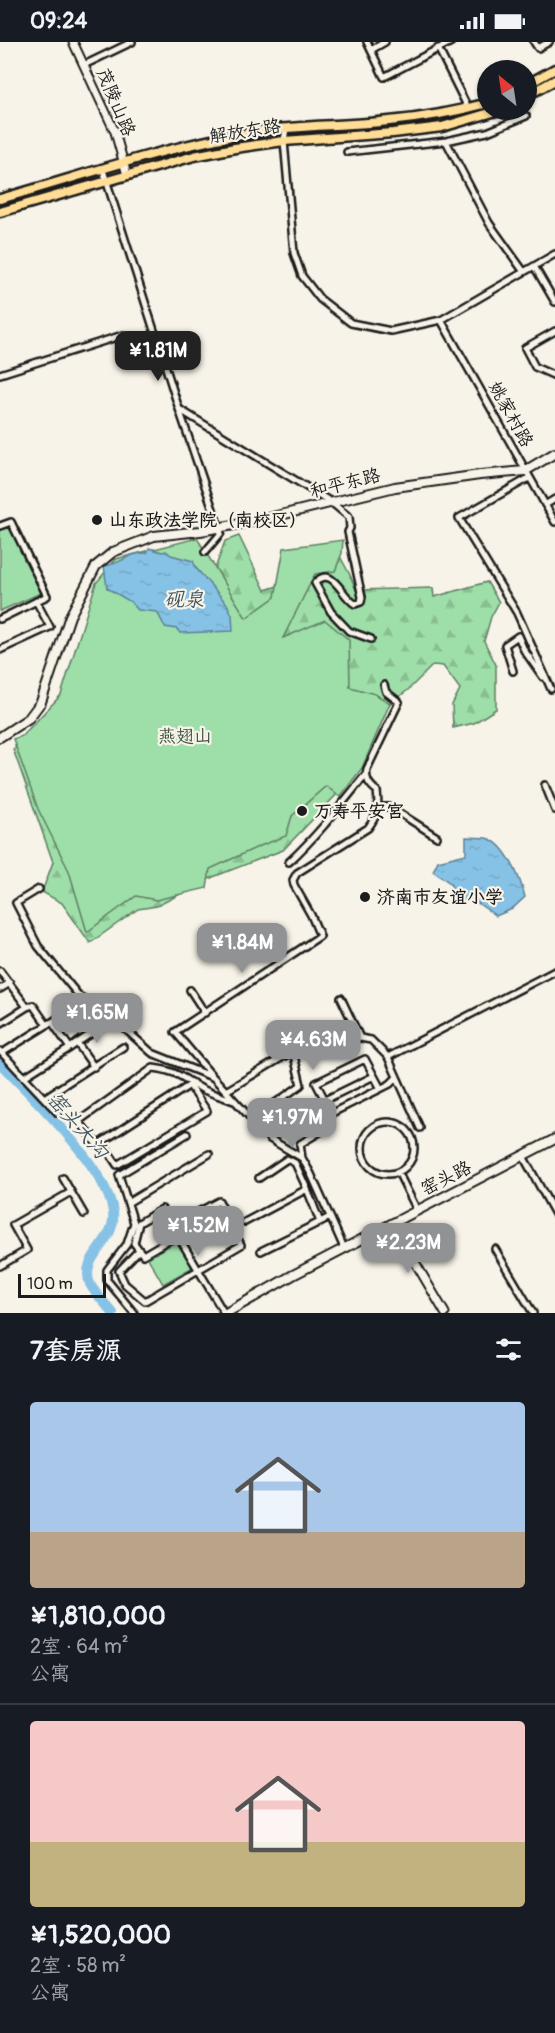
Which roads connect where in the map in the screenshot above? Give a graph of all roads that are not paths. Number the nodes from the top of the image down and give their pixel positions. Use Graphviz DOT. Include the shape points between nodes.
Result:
graph roads {
  1 [pos="73,42"];
  2 [pos="132,42"];
  3 [pos="367,42"];
  4 [pos="385,42"];
  5 [pos="451,42"];
  6 [pos="534,42"];
  7 [pos="549,42"];
  8 [pos="438,48"];
  9 [pos="371,50"];
  10 [pos="84,65"];
  11 [pos="555,69"];
  12 [pos="537,79"];
  13 [pos="555,80"];
  14 [pos="537,90"];
  15 [pos="477,106"];
  16 [pos="468,108"];
  17 [pos="477,117"];
  18 [pos="516,120"];
  19 [pos="286,128"];
  20 [pos="284,141"];
  21 [pos="446,141"];
  22 [pos="347,152"];
  23 [pos="124,164"];
  24 [pos="103,170"];
  25 [pos="128,175"];
  26 [pos="106,181"];
  27 [pos="0,199"];
  28 [pos="0,212"];
  29 [pos="555,254"];
  30 [pos="534,266"];
  31 [pos="524,272"];
  32 [pos="555,302"];
  33 [pos="441,320"];
  34 [pos="555,331"];
  35 [pos="123,335"];
  36 [pos="0,374"];
  37 [pos="555,376"];
  38 [pos="179,409"];
  39 [pos="555,453"];
  40 [pos="527,474"];
  41 [pos="555,499"];
  42 [pos="331,502"];
  43 [pos="545,505"];
  44 [pos="555,522"];
  45 [pos="0,526"];
  46 [pos="218,527"];
  47 [pos="205,552"];
  48 [pos="36,601"];
  49 [pos="0,619"];
  50 [pos="371,639"];
  51 [pos="0,650"];
  52 [pos="513,671"];
  53 [pos="384,685"];
  54 [pos="553,688"];
  55 [pos="0,737"];
  56 [pos="366,774"];
  57 [pos="545,785"];
  58 [pos="379,807"];
  59 [pos="555,810"];
  60 [pos="437,837"];
  61 [pos="289,862"];
  62 [pos="39,888"];
  63 [pos="0,971"];
  64 [pos="555,971"];
  65 [pos="10,983"];
  66 [pos="0,989"];
  67 [pos="190,990"];
  68 [pos="341,998"];
  69 [pos="78,1005"];
  70 [pos="27,1007"];
  71 [pos="205,1012"];
  72 [pos="50,1023"];
  73 [pos="0,1024"];
  74 [pos="104,1025"];
  75 [pos="290,1039"];
  76 [pos="77,1042"];
  77 [pos="70,1047"];
  78 [pos="123,1047"];
  79 [pos="292,1050"];
  80 [pos="1,1052"];
  81 [pos="388,1058"];
  82 [pos="94,1067"];
  83 [pos="374,1076"];
  84 [pos="24,1077"];
  85 [pos="213,1077"];
  86 [pos="397,1077"];
  87 [pos="192,1084"];
  88 [pos="380,1087"];
  89 [pos="226,1091"];
  90 [pos="44,1098"];
  91 [pos="236,1102"];
  92 [pos="58,1113"];
  93 [pos="252,1119"];
  94 [pos="420,1128"];
  95 [pos="188,1134"];
  96 [pos="555,1139"];
  97 [pos="102,1142"];
  98 [pos="209,1154"];
  99 [pos="523,1156"];
  100 [pos="302,1158"];
  101 [pos="398,1172"];
  102 [pos="63,1178"];
  103 [pos="259,1178"];
  104 [pos="307,1189"];
  105 [pos="71,1192"];
  106 [pos="129,1202"];
  107 [pos="417,1210"];
  108 [pos="84,1214"];
  109 [pos="555,1214"];
  110 [pos="330,1217"];
  111 [pos="245,1222"];
  112 [pos="320,1222"];
  113 [pos="392,1223"];
  114 [pos="172,1226"];
  115 [pos="177,1235"];
  116 [pos="344,1248"];
  117 [pos="495,1249"];
  118 [pos="139,1250"];
  119 [pos="261,1251"];
  120 [pos="0,1266"];
  121 [pos="198,1270"];
  122 [pos="134,1313"];
  123 [pos="225,1313"];
  124 [pos="445,1313"];
  125 [pos="533,1313"];
  1 -- 10 [label="street, 茂陵山路"];
  2 -- 10 [label="street"];
  3 -- 9 [label="street"];
  4 -- 9 [label="street"];
  5 -- 8 [label="street"];
  6 -- 7 [label="street" via="538,48"];
  8 -- 9 [label="street" via="384,77"];
  8 -- 16 [label="street"];
  10 -- 23 [label="street, 茂陵山路" via="115,132"];
  11 -- 12 [label="main road"];
  13 -- 14 [label="main road"];
  15 -- 16 [label="main road, 解放东路"];
  16 -- 19 [label="main road, 解放东路" via="387,122"];
  17 -- 20 [label="main road, 解放东路" via="442,127 393,134"];
  18 -- 21 [label="street" via="487,132"];
  19 -- 20 [label="street"];
  19 -- 23 [label="main road, 解放东路" via="199,142"];
  20 -- 25 [label="main road, 解放东路" via="194,156"];
  20 -- 33 [label="street" via="294,253 302,276 321,299 351,323 391,331"];
  21 -- 22 [label="street"];
  21 -- 31 [label="street" via="489,223"];
  23 -- 24 [label="main road, 解放东路"];
  23 -- 25 [label="street, 茂陵山路"];
  24 -- 26 [label="street"];
  24 -- 27 [label="main road, 解放东路"];
  25 -- 26 [label="main road, 解放东路"];
  26 -- 28 [label="main road, 解放东路"];
  26 -- 38 [label="street"];
  29 -- 30 [label="street"];
  30 -- 31 [label="street"];
  30 -- 32 [label="street"];
  31 -- 33 [label="street"];
  33 -- 40 [label="street, 姚家村路"];
  34 -- 37 [label="street" via="525,348 535,367"];
  35 -- 36 [label="street"];
  38 -- 42 [label="street"];
  38 -- 46 [label="street"];
  39 -- 40 [label="main road"];
  40 -- 42 [label="main road, 和平东路" via="395,487"];
  40 -- 43 [label="street, 姚家村路"];
  40 -- 54 [label="street" via="459,518 517,613"];
  41 -- 43 [label="street"];
  42 -- 46 [label="main road, 和平东路"];
  42 -- 50 [label="street" via="349,517 348,532 361,602 349,600 332,578 320,578 315,583 331,612 350,631"];
  43 -- 44 [label="street, 姚家村路"];
  45 -- 48 [label="street" via="11,522 47,596"];
  46 -- 47 [label="street" via="221,533"];
  46 -- 55 [label="main road, 和平东路" via="154,536 113,552 96,566 70,616 40,702 28,718"];
  48 -- 49 [label="street"];
  48 -- 51 [label="street" via="50,627"];
  52 -- 54 [label="street" via="505,645 518,636"];
  53 -- 56 [label="street" via="386,692 399,702"];
  56 -- 58 [label="street" via="377,791"];
  56 -- 61 [label="street" via="311,842"];
  57 -- 59 [label="street"];
  58 -- 60 [label="street" via="390,807"];
  58 -- 71 [label="street" via="368,828 297,873 293,880 320,936"];
  62 -- 85 [label="street" via="16,903 38,946 79,996 105,1011 152,1053"];
  63 -- 65 [label="street"];
  64 -- 81 [label="street"];
  65 -- 66 [label="street"];
  65 -- 70 [label="street"];
  67 -- 71 [label="street"];
  68 -- 81 [label="street" via="360,1038 371,1040"];
  69 -- 72 [label="street"];
  70 -- 72 [label="street" via="33,1005"];
  70 -- 73 [label="street"];
  71 -- 85 [label="street" via="175,1032"];
  72 -- 77 [label="street"];
  72 -- 80 [label="street"];
  74 -- 76 [label="street"];
  75 -- 79 [label="street"];
  76 -- 77 [label="street"];
  76 -- 82 [label="street"];
  77 -- 84 [label="street"];
  78 -- 82 [label="street"];
  79 -- 89 [label="street"];
  79 -- 93 [label="street" via="301,1085"];
  80 -- 84 [label="street"];
  81 -- 86 [label="street"];
  82 -- 90 [label="street"];
  83 -- 83 [label="street" via="365,1059 316,1083 325,1100"];
  83 -- 88 [label="street"];
  84 -- 90 [label="street"];
  85 -- 89 [label="street"];
  86 -- 94 [label="street"];
  86 -- 100 [label="street" via="320,1119 320,1132 300,1144"];
  87 -- 91 [label="street"];
  87 -- 97 [label="street"];
  87 -- 97 [label="street" via="207,1111 117,1166"];
  87 -- 97 [label="street" via="172,1070 153,1068 79,1120 97,1145"];
  89 -- 91 [label="street"];
  90 -- 92 [label="street"];
  91 -- 93 [label="street"];
  93 -- 100 [label="street" via="270,1139"];
  95 -- 106 [label="street" via="119,1175"];
  96 -- 99 [label="main road, 窑头路"];
  98 -- 106 [label="street"];
  99 -- 107 [label="main road, 窑头路"];
  99 -- 109 [label="street"];
  100 -- 110 [label="street"];
  101 -- 101 [label="street" via="411,1161 412,1137 392,1122 376,1125 369,1130 363,1154 373,1169 389,1174"];
  101 -- 107 [label="street"];
  102 -- 105 [label="street"];
  103 -- 104 [label="street" via="287,1159 295,1163"];
  104 -- 111 [label="street"];
  104 -- 112 [label="street"];
  105 -- 108 [label="street"];
  105 -- 120 [label="street" via="13,1225 27,1250"];
  106 -- 122 [label="street" via="134,1223 127,1244 106,1270 107,1280"];
  107 -- 113 [label="main road, 窑头路"];
  110 -- 112 [label="street"];
  110 -- 116 [label="street"];
  112 -- 119 [label="street"];
  113 -- 116 [label="main road, 窑头路"];
  113 -- 124 [label="street"];
  114 -- 115 [label="street"];
  114 -- 118 [label="street" via="162,1209 139,1223 134,1243"];
  114 -- 121 [label="street" via="219,1201 241,1245"];
  115 -- 118 [label="street" via="143,1255"];
  115 -- 121 [label="street"];
  116 -- 123 [label="main road, 窑头路"];
  117 -- 125 [label="street"];
  118 -- 121 [label="street" via="119,1271 125,1284 145,1301"];
  121 -- 123 [label="street"];
}
